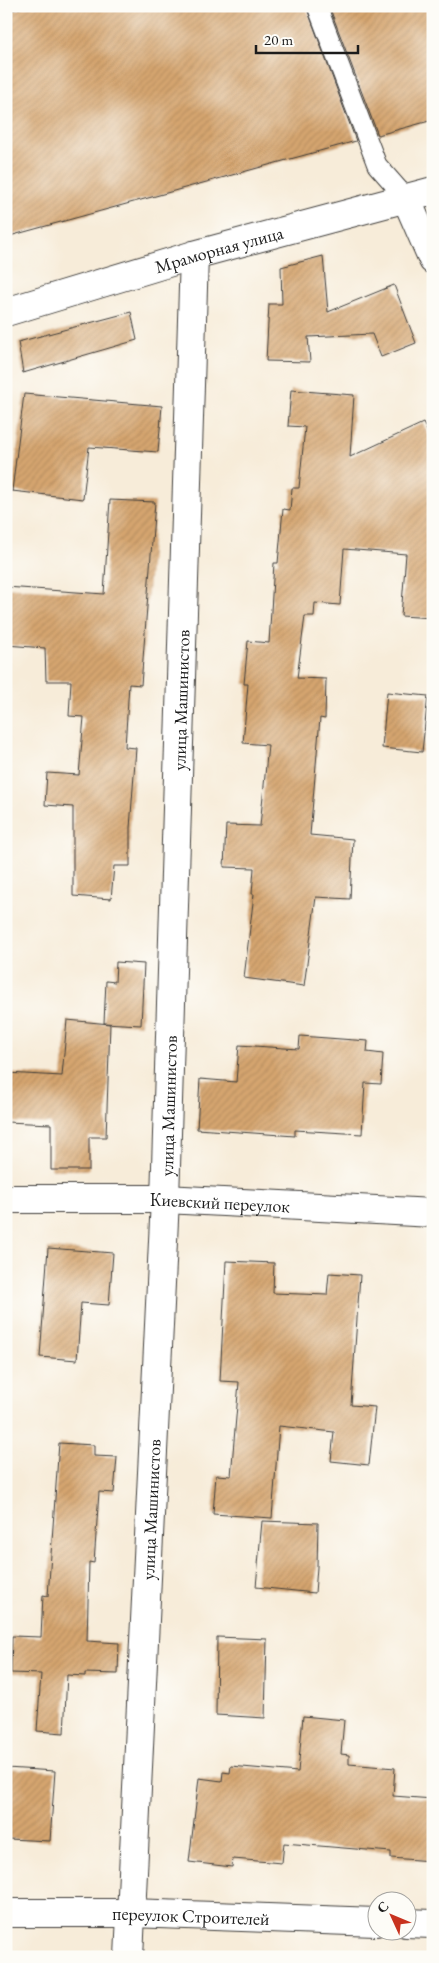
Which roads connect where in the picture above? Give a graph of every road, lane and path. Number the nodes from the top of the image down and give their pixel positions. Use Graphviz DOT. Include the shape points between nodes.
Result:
graph roads {
  1 [pos="317,6"];
  2 [pos="433,191"];
  3 [pos="406,198"];
  4 [pos="194,255"];
  5 [pos="433,260"];
  6 [pos="6,312"];
  7 [pos="6,1199"];
  8 [pos="164,1199"];
  9 [pos="433,1214"];
  10 [pos="6,1913"];
  11 [pos="131,1913"];
  12 [pos="366,1922"];
  13 [pos="416,1923"];
  14 [pos="433,1924"];
  15 [pos="129,1957"];
  1 -- 3 [label="lane" via="377,165"];
  2 -- 3 [label="street, Мраморная улица"];
  3 -- 4 [label="street, Мраморная улица"];
  3 -- 5 [label="street"];
  4 -- 6 [label="street, Мраморная улица"];
  4 -- 8 [label="street, улица Машинистов"];
  7 -- 8 [label="street, Киевский переулок"];
  8 -- 9 [label="street, Киевский переулок"];
  8 -- 11 [label="street, улица Машинистов"];
  10 -- 11 [label="street, переулок Строителей"];
  11 -- 12 [label="street, переулок Строителей"];
  11 -- 15 [label="street, улица Машинистов"];
  13 -- 14 [label="street"];
}
